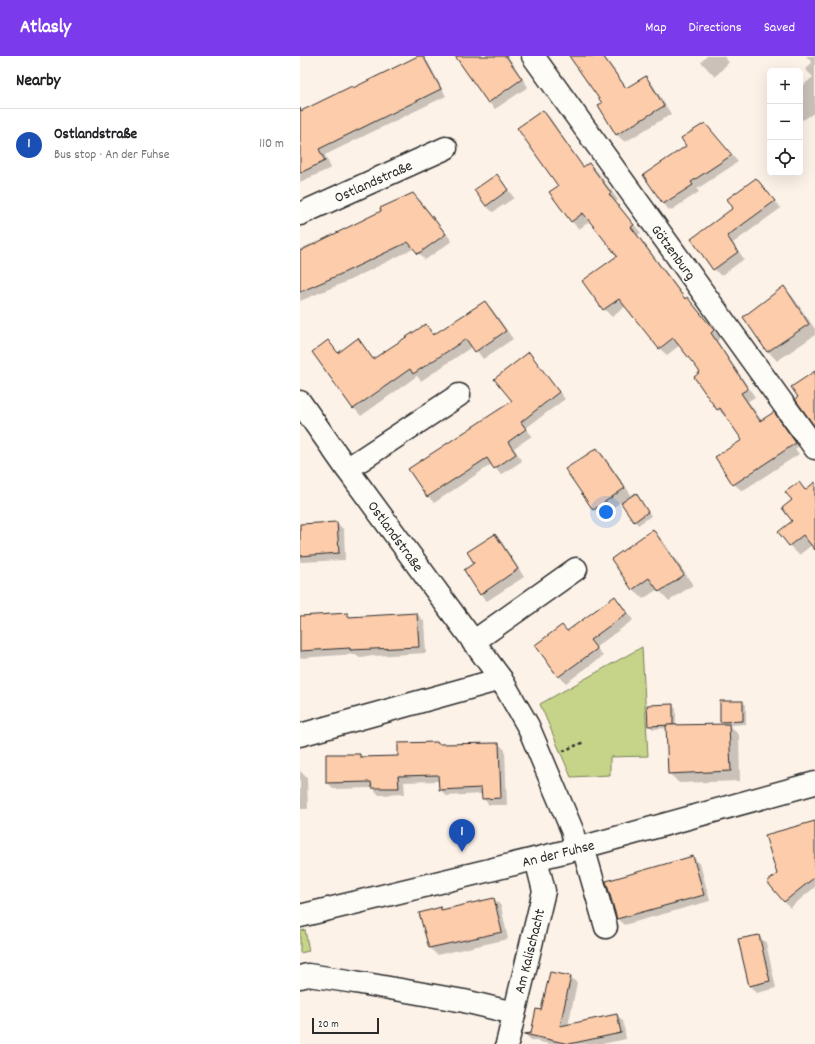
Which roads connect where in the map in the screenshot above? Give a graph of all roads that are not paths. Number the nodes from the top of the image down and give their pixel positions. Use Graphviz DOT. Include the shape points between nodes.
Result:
graph roads {
  1 [pos="533,56"];
  2 [pos="446,148"];
  3 [pos="300,214"];
  4 [pos="459,395"];
  5 [pos="300,402"];
  6 [pos="815,448"];
  7 [pos="347,469"];
  8 [pos="576,569"];
  9 [pos="473,642"];
  10 [pos="501,679"];
  11 [pos="300,735"];
  12 [pos="815,783"];
  13 [pos="580,848"];
  14 [pos="536,859"];
  15 [pos="300,916"];
  16 [pos="606,927"];
  17 [pos="300,977"];
  18 [pos="514,1013"];
  19 [pos="507,1044"];
  1 -- 6 [label="street, Götzenburg"];
  2 -- 3 [label="street, Ostlandstraße"];
  4 -- 7 [label="street"];
  5 -- 7 [label="street, Ostlandstraße"];
  7 -- 9 [label="street, Ostlandstraße"];
  8 -- 9 [label="street"];
  9 -- 10 [label="street, Ostlandstraße"];
  10 -- 11 [label="street"];
  10 -- 13 [label="street, Ostlandstraße" via="528,726"];
  12 -- 13 [label="street, An der Fuhse"];
  13 -- 14 [label="street, An der Fuhse"];
  13 -- 16 [label="street, Ostlandstraße"];
  14 -- 15 [label="street, An der Fuhse"];
  14 -- 18 [label="street, Am Kalischacht" via="544,891"];
  17 -- 18 [label="street" via="308,975 464,1001"];
  18 -- 19 [label="street, Am Kalischacht"];
}
